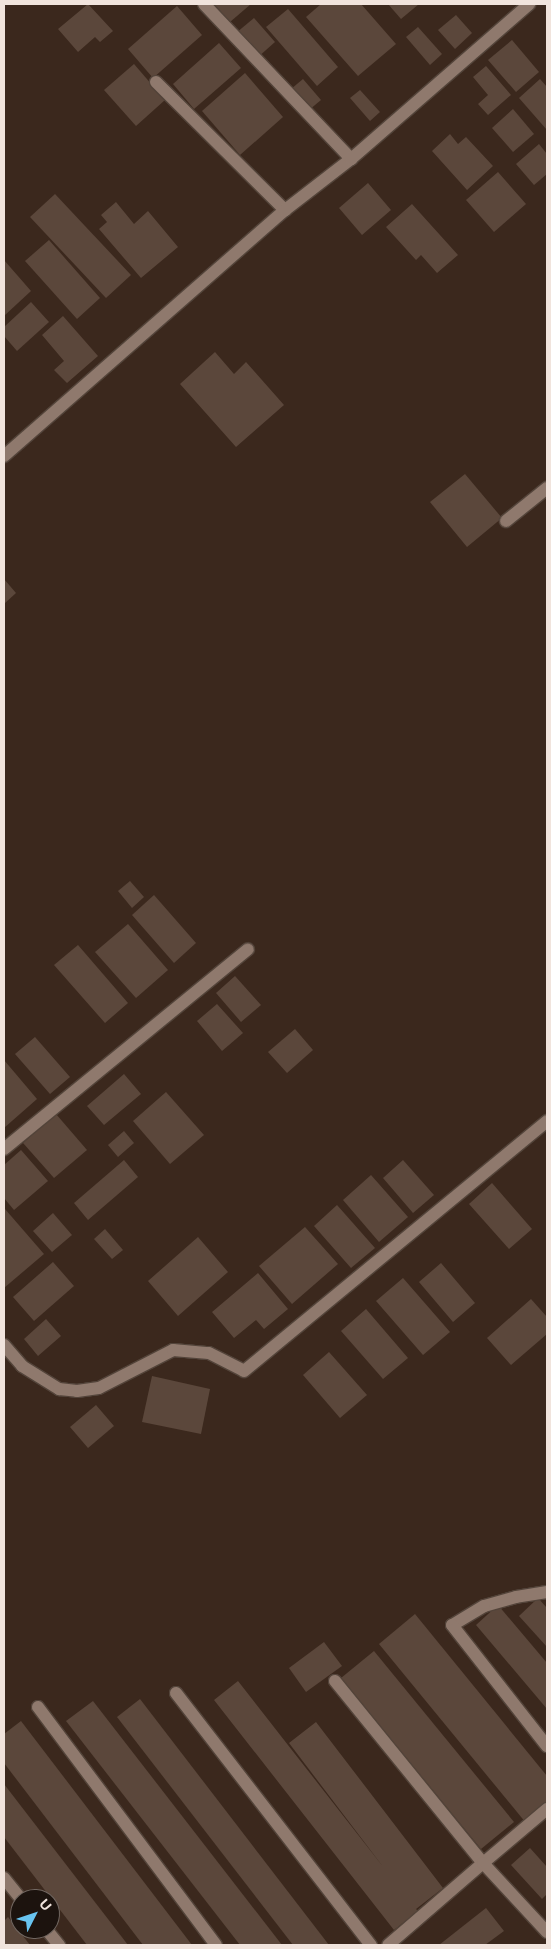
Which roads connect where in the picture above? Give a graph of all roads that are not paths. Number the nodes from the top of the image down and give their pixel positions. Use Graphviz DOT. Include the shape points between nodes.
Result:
graph roads {
  1 [pos="204,4"];
  2 [pos="529,4"];
  3 [pos="156,82"];
  4 [pos="351,159"];
  5 [pos="286,210"];
  6 [pos="4,456"];
  7 [pos="547,488"];
  8 [pos="506,522"];
  9 [pos="248,949"];
  10 [pos="547,1121"];
  11 [pos="4,1148"];
  12 [pos="4,1345"];
  13 [pos="547,1592"];
  14 [pos="334,1681"];
  15 [pos="176,1693"];
  16 [pos="38,1707"];
  17 [pos="547,1746"];
  18 [pos="547,1809"];
  19 [pos="483,1863"];
  20 [pos="4,1878"];
  21 [pos="13,1889"];
  22 [pos="547,1932"];
  23 [pos="216,1945"];
  24 [pos="371,1945"];
  25 [pos="388,1945"];
  1 -- 4 [label="street"];
  2 -- 4 [label="street"];
  3 -- 5 [label="street"];
  4 -- 5 [label="street"];
  5 -- 6 [label="street"];
  7 -- 8 [label="street"];
  9 -- 11 [label="street"];
  10 -- 12 [label="street" via="244,1371 209,1353 173,1350 99,1388 59,1389 22,1366"];
  13 -- 17 [label="street" via="484,1606 452,1625"];
  14 -- 19 [label="street"];
  15 -- 24 [label="street"];
  16 -- 23 [label="street"];
  18 -- 19 [label="street"];
  19 -- 22 [label="street"];
  19 -- 25 [label="street"];
  20 -- 21 [label="street"];
}
